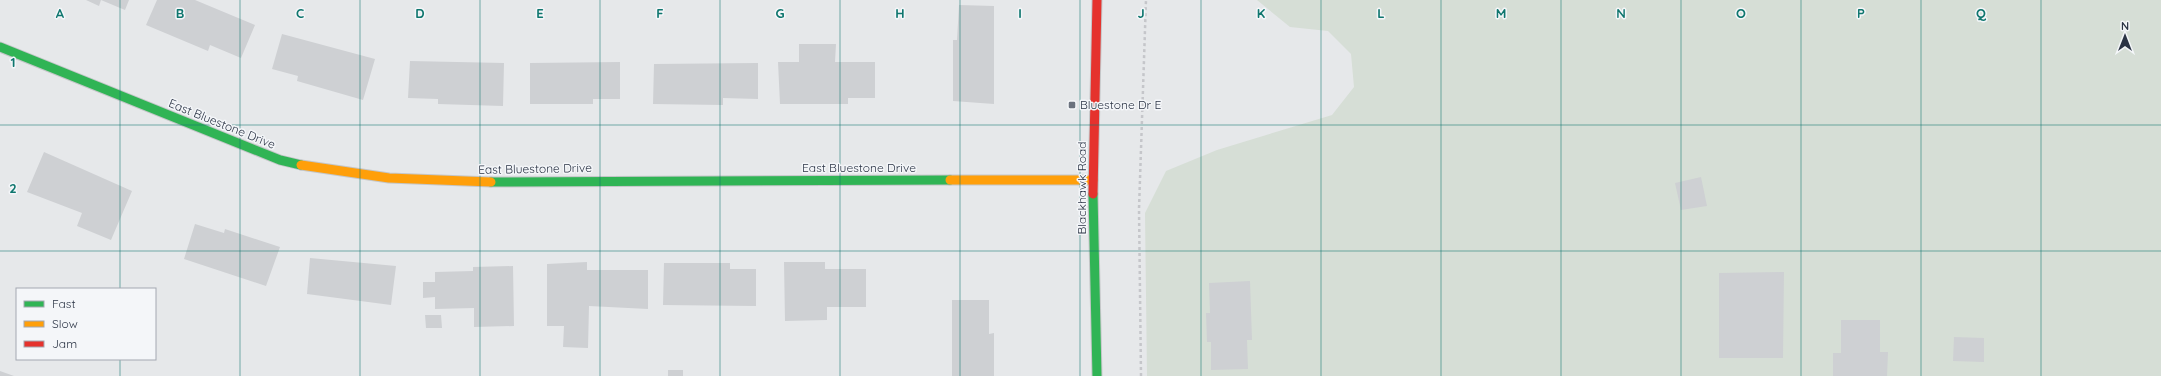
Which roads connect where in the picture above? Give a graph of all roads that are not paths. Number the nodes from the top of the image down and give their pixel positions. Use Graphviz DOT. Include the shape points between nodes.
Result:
graph roads {
  1 [pos="1097,0"];
  2 [pos="0,47"];
  3 [pos="1093,180"];
  4 [pos="1098,376"];
  1 -- 3 [label="street, Blackhawk Road"];
  2 -- 3 [label="street, East Bluestone Drive" via="266,155 311,168 362,177 455,182"];
  3 -- 4 [label="street, Blackhawk Road"];
}
